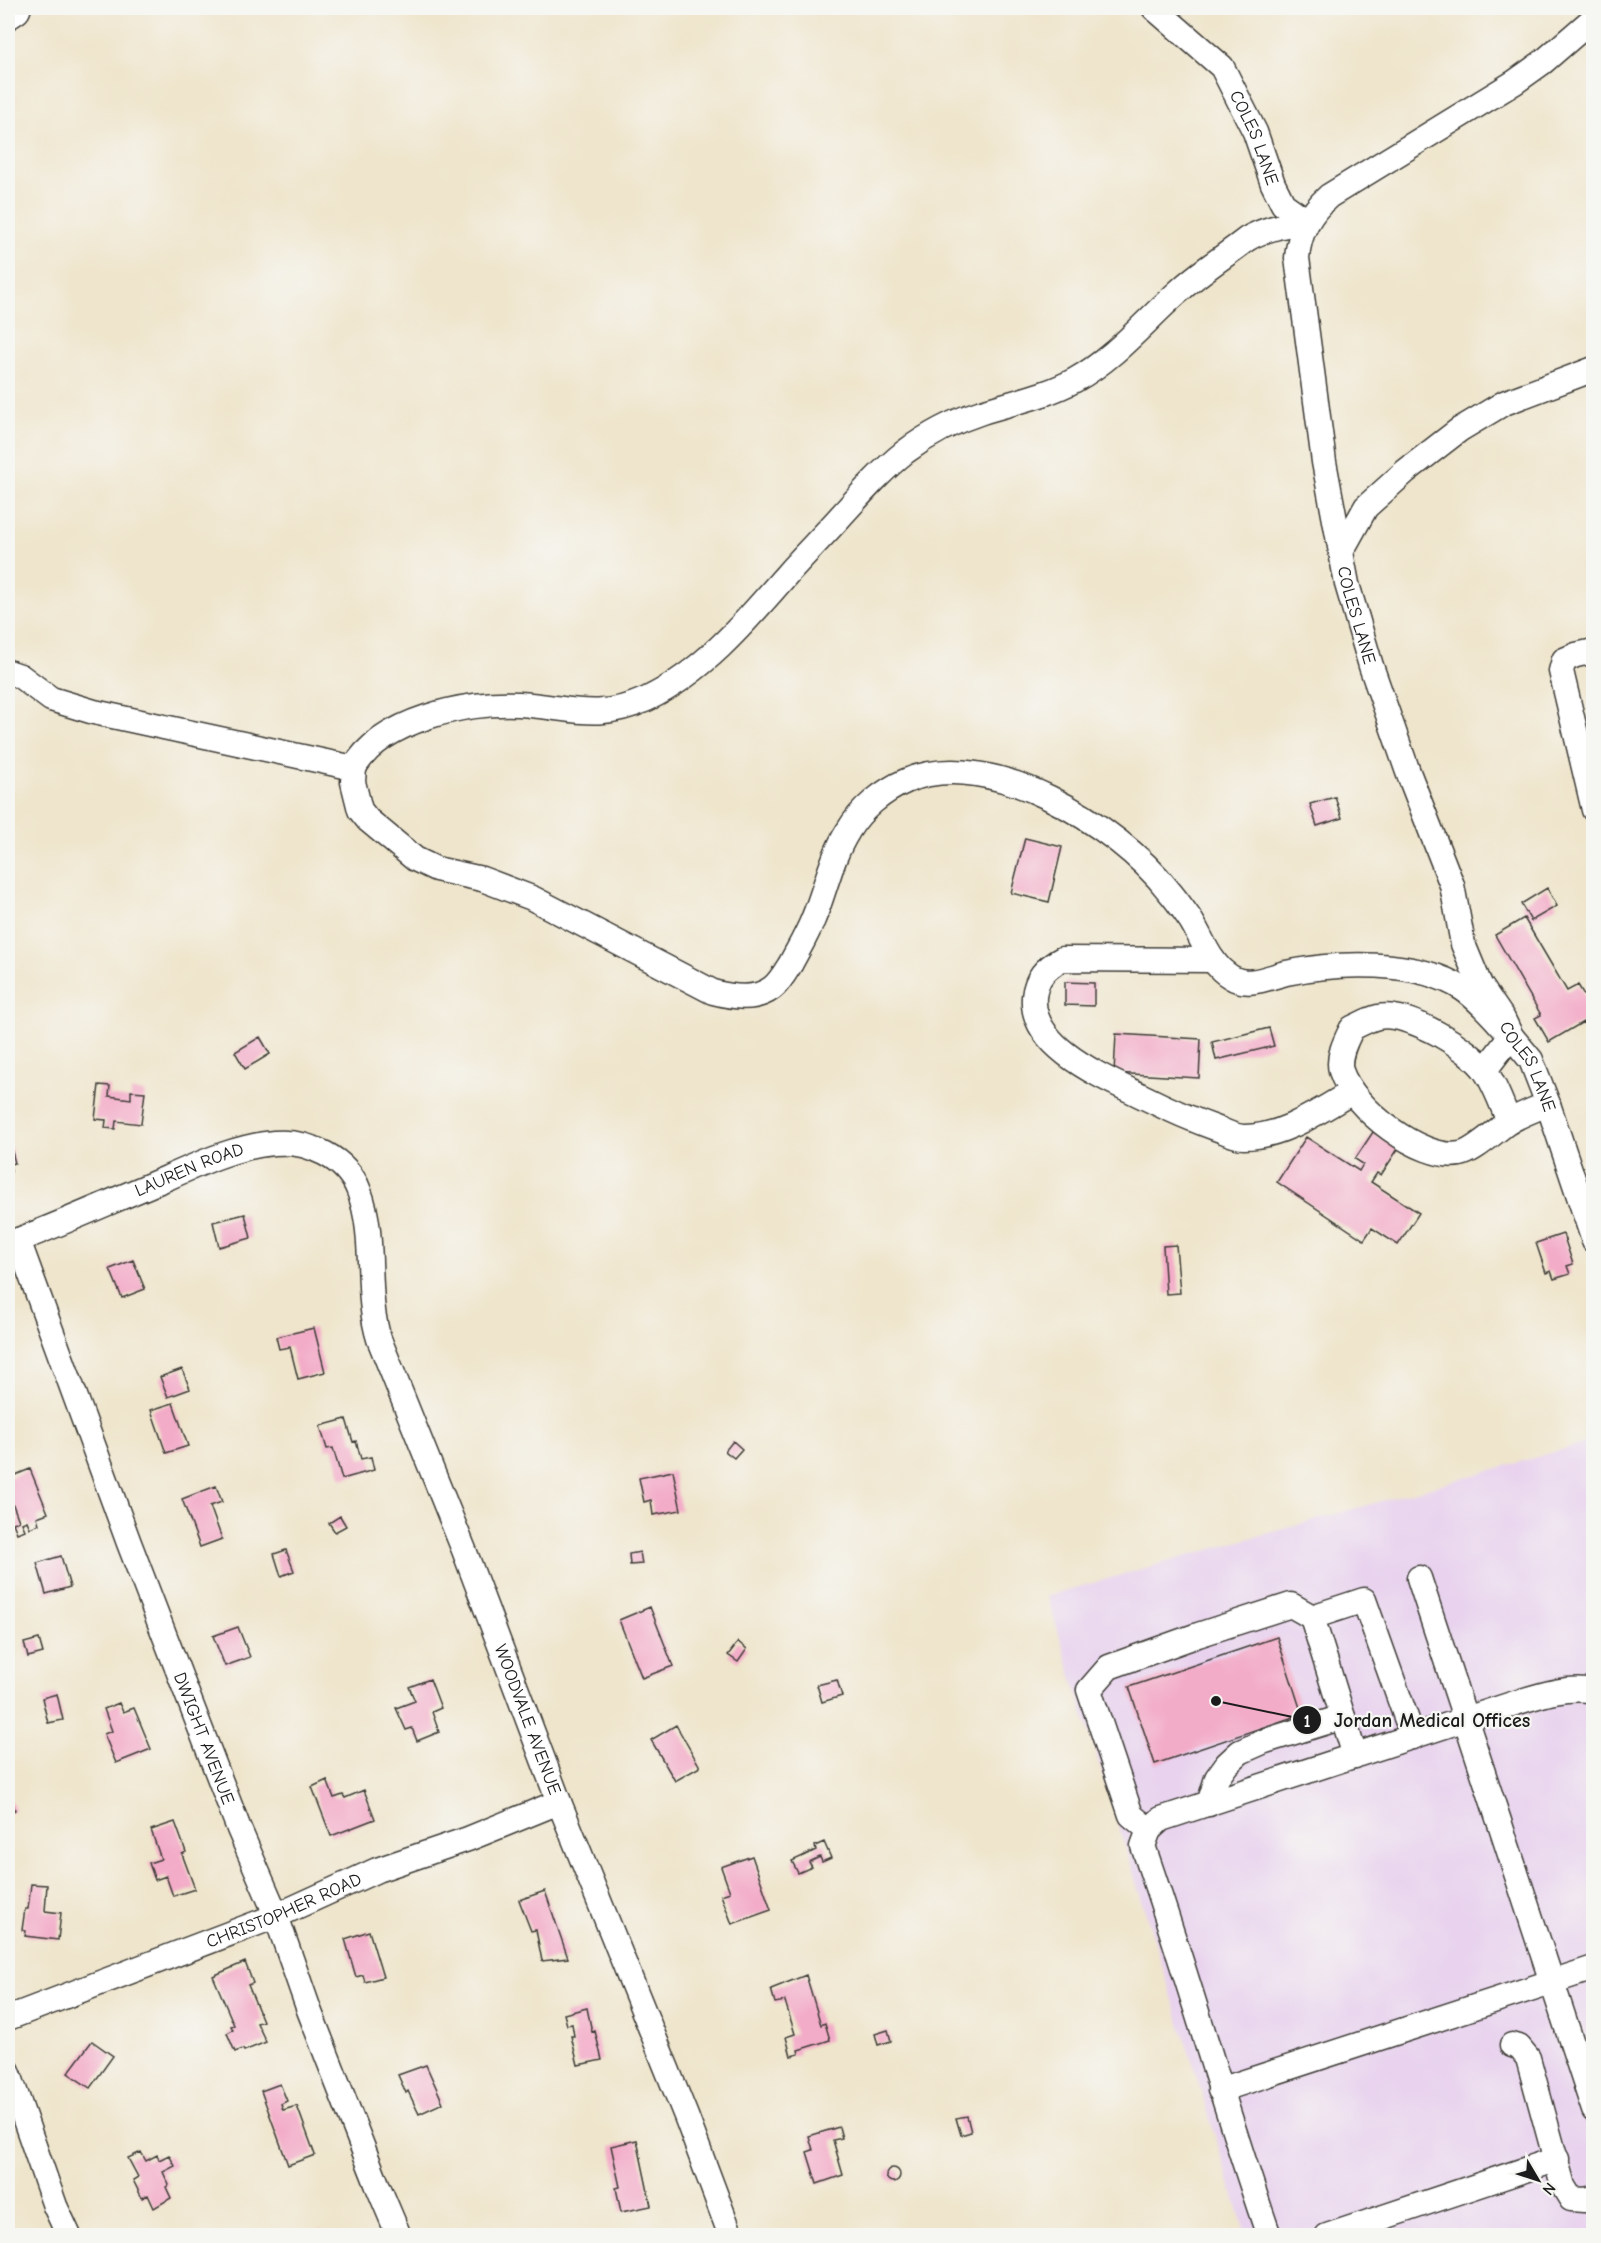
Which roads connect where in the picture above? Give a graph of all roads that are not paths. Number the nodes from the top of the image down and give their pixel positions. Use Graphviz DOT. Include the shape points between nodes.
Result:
graph roads {
  1 [pos="14,8"];
  2 [pos="1154,8"];
  3 [pos="8,12"];
  4 [pos="1593,18"];
  5 [pos="1307,221"];
  6 [pos="1593,369"];
  7 [pos="1341,552"];
  8 [pos="1593,651"];
  9 [pos="8,672"];
  10 [pos="354,768"];
  11 [pos="1593,810"];
  12 [pos="1213,960"];
  13 [pos="1511,1036"];
  14 [pos="1485,1070"];
  15 [pos="1352,1092"];
  16 [pos="1548,1104"];
  17 [pos="1509,1122"];
  18 [pos="360,1194"];
  19 [pos="1593,1241"];
  20 [pos="13,1242"];
  21 [pos="1419,1578"];
  22 [pos="1312,1617"];
  23 [pos="1593,1691"];
  24 [pos="1343,1717"];
  25 [pos="1466,1719"];
  26 [pos="1413,1737"];
  27 [pos="1355,1756"];
  28 [pos="559,1802"];
  29 [pos="1209,1804"];
  30 [pos="1149,1830"];
  31 [pos="276,1916"];
  32 [pos="1593,1968"];
  33 [pos="1550,1982"];
  34 [pos="8,2018"];
  35 [pos="1512,2044"];
  36 [pos="8,2071"];
  37 [pos="1220,2090"];
  38 [pos="1593,2110"];
  39 [pos="1557,2159"];
  40 [pos="1593,2198"];
  41 [pos="69,2235"];
  42 [pos="399,2235"];
  43 [pos="731,2235"];
  44 [pos="1269,2235"];
  45 [pos="1327,2235"];
  1 -- 3 [label="highway"];
  2 -- 5 [label="street, COLES LANE" via="1222,67 1255,132 1283,204"];
  4 -- 5 [label="street" via="1515,82 1329,196"];
  5 -- 7 [label="street, COLES LANE" via="1298,249 1298,271 1324,462"];
  5 -- 10 [label="street" via="1274,227 1247,239 1180,290 1100,364 1074,381 951,423 905,452 861,493 729,638 666,689 631,705 586,713 504,703 445,713 390,733 369,748"];
  6 -- 7 [label="street" via="1504,403 1459,430 1366,507"];
  7 -- 13 [label="street, COLES LANE" via="1371,666 1452,885 1463,944 1480,985"];
  8 -- 11 [label="street" via="1564,660 1561,671"];
  9 -- 10 [label="street" via="51,699 94,712"];
  10 -- 12 [label="street" via="360,810 415,859 532,898 713,992 729,996 759,995 772,989 782,976 810,926 837,852 860,814 891,788 943,773 1010,782 1065,805 1096,824 1166,886"];
  12 -- 13 [label="street" via="1232,978 1243,982 1339,966 1377,966 1419,973 1462,989"];
  12 -- 15 [label="street" via="1062,959 1047,967 1035,988 1038,1023 1072,1059 1180,1115 1241,1137 1269,1135"];
  13 -- 14 [label="street"];
  13 -- 16 [label="street, COLES LANE" via="1531,1060"];
  14 -- 15 [label="street" via="1460,1046 1429,1029 1380,1017 1352,1028 1342,1049 1341,1070"];
  14 -- 17 [label="street"];
  15 -- 17 [label="street" via="1367,1111 1421,1147 1441,1154 1462,1154"];
  16 -- 17 [label="street"];
  16 -- 19 [label="street, COLES LANE"];
  18 -- 20 [label="street, LAUREN ROAD" via="346,1169 326,1154 303,1145 274,1143 207,1161"];
  18 -- 28 [label="street, WOODVALE AVENUE" via="379,1339"];
  20 -- 31 [label="street, DWIGHT AVENUE"];
  21 -- 25 [label="street"];
  22 -- 24 [label="street"];
  22 -- 26 [label="street" via="1364,1600"];
  22 -- 30 [label="street" via="1291,1605 1198,1635 1109,1667 1089,1690 1131,1815"];
  23 -- 25 [label="street" via="1578,1688 1551,1692"];
  24 -- 27 [label="street"];
  24 -- 29 [label="street" via="1240,1752 1217,1778"];
  25 -- 26 [label="street"];
  25 -- 33 [label="street"];
  26 -- 27 [label="street"];
  27 -- 29 [label="street"];
  28 -- 31 [label="street, CHRISTOPHER ROAD" via="376,1870"];
  28 -- 43 [label="street, WOODVALE AVENUE"];
  29 -- 30 [label="street" via="1161,1819"];
  30 -- 37 [label="street" via="1143,1846"];
  31 -- 34 [label="street, CHRISTOPHER ROAD"];
  31 -- 42 [label="street, DWIGHT AVENUE" via="309,2010"];
  32 -- 33 [label="street"];
  33 -- 37 [label="street"];
  33 -- 38 [label="street"];
  35 -- 39 [label="street" via="1528,2058"];
  36 -- 41 [label="street"];
  37 -- 44 [label="street"];
  39 -- 40 [label="street" via="1563,2186 1571,2199"];
  39 -- 45 [label="street"];
}
